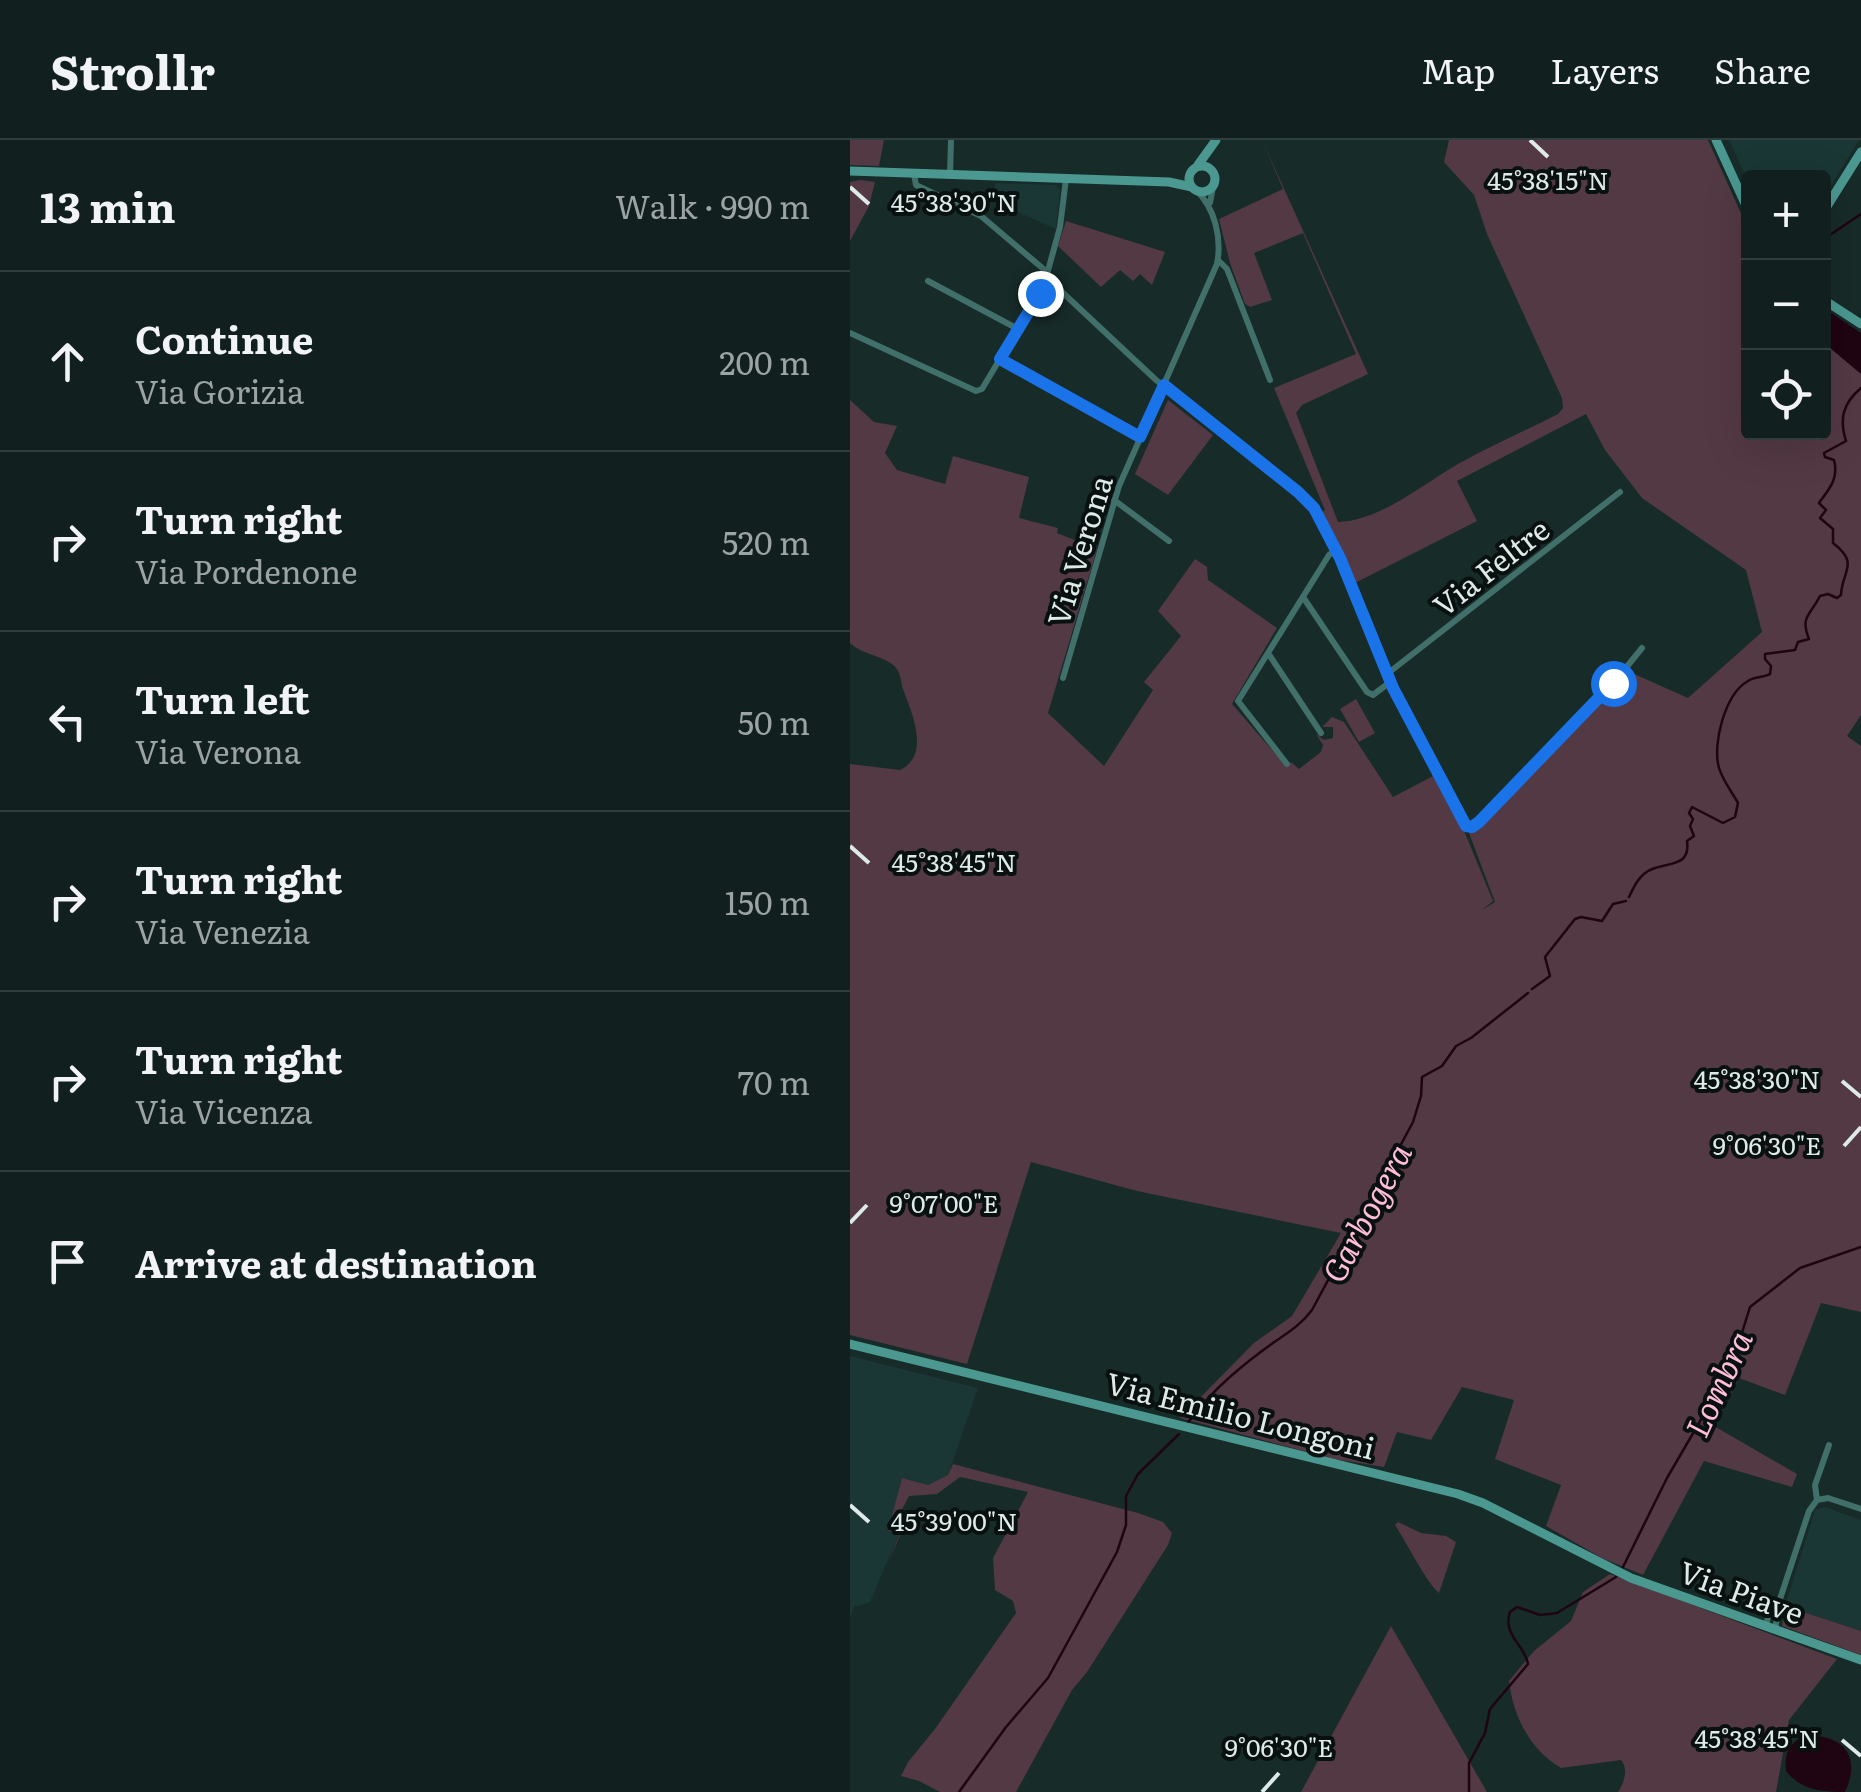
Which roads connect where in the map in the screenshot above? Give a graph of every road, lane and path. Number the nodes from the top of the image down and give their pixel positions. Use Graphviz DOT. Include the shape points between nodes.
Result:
graph roads {
  1 [pos="951,140"];
  2 [pos="1716,140"];
  3 [pos="1215,142"];
  4 [pos="1861,152"];
  5 [pos="1194,169"];
  6 [pos="850,171"];
  7 [pos="1214,173"];
  8 [pos="914,174"];
  9 [pos="950,175"];
  10 [pos="1066,179"];
  11 [pos="1169,182"];
  12 [pos="1213,187"];
  13 [pos="1194,189"];
  14 [pos="1741,195"];
  15 [pos="1831,200"];
  16 [pos="1212,214"];
  17 [pos="1218,260"];
  18 [pos="1047,274"];
  19 [pos="928,281"];
  20 [pos="1831,305"];
  21 [pos="1861,324"];
  22 [pos="1018,329"];
  23 [pos="850,333"];
  24 [pos="1000,359"];
  25 [pos="1270,380"];
  26 [pos="1164,385"];
  27 [pos="1140,437"];
  28 [pos="1620,492"];
  29 [pos="1114,500"];
  30 [pos="1169,541"];
  31 [pos="1336,550"];
  32 [pos="1302,597"];
  33 [pos="1642,648"];
  34 [pos="1268,654"];
  35 [pos="1063,678"];
  36 [pos="1389,678"];
  37 [pos="1321,733"];
  38 [pos="1287,764"];
  39 [pos="850,1344"];
  40 [pos="1829,1444"];
  41 [pos="1817,1500"];
  42 [pos="1861,1509"];
  43 [pos="1607,1567"];
  44 [pos="1771,1628"];
  45 [pos="1861,1660"];
  1 -- 9 [label="street"];
  2 -- 14 [label="street"];
  3 -- 5 [label="street"];
  3 -- 7 [label="street"];
  4 -- 15 [label="street"];
  5 -- 7 [label="street" via="1206,166"];
  5 -- 11 [label="street"];
  5 -- 13 [label="street"];
  6 -- 8 [label="street"];
  7 -- 12 [label="street"];
  8 -- 9 [label="street"];
  8 -- 18 [label="street" via="916,186 982,216"];
  9 -- 10 [label="street"];
  10 -- 11 [label="street"];
  10 -- 18 [label="street"];
  11 -- 13 [label="street"];
  12 -- 13 [label="street"];
  12 -- 16 [label="street"];
  13 -- 16 [label="street"];
  16 -- 17 [label="street"];
  17 -- 25 [label="street" via="1227,268"];
  17 -- 26 [label="street, Via Verona"];
  18 -- 22 [label="street"];
  18 -- 26 [label="street"];
  19 -- 22 [label="street"];
  20 -- 21 [label="street"];
  22 -- 24 [label="street"];
  23 -- 24 [label="street" via="978,391"];
  24 -- 27 [label="street"];
  26 -- 27 [label="street, Via Verona"];
  26 -- 31 [label="street" via="1303,496"];
  27 -- 29 [label="street, Via Verona"];
  28 -- 36 [label="street, Via Feltre"];
  29 -- 30 [label="street"];
  29 -- 35 [label="street, Via Verona"];
  31 -- 32 [label="street"];
  31 -- 36 [label="street"];
  32 -- 34 [label="street"];
  32 -- 36 [label="street" via="1367,692 1374,694"];
  33 -- 36 [label="street" via="1468,827"];
  34 -- 37 [label="street"];
  34 -- 38 [label="street" via="1238,704"];
  39 -- 43 [label="street, Via Emilio Longoni" via="1458,1494"];
  40 -- 41 [label="street" via="1815,1485"];
  41 -- 42 [label="street"];
  41 -- 44 [label="street" via="1808,1510"];
  43 -- 44 [label="street, Via Piave"];
  44 -- 45 [label="street, Via Piave"];
}
